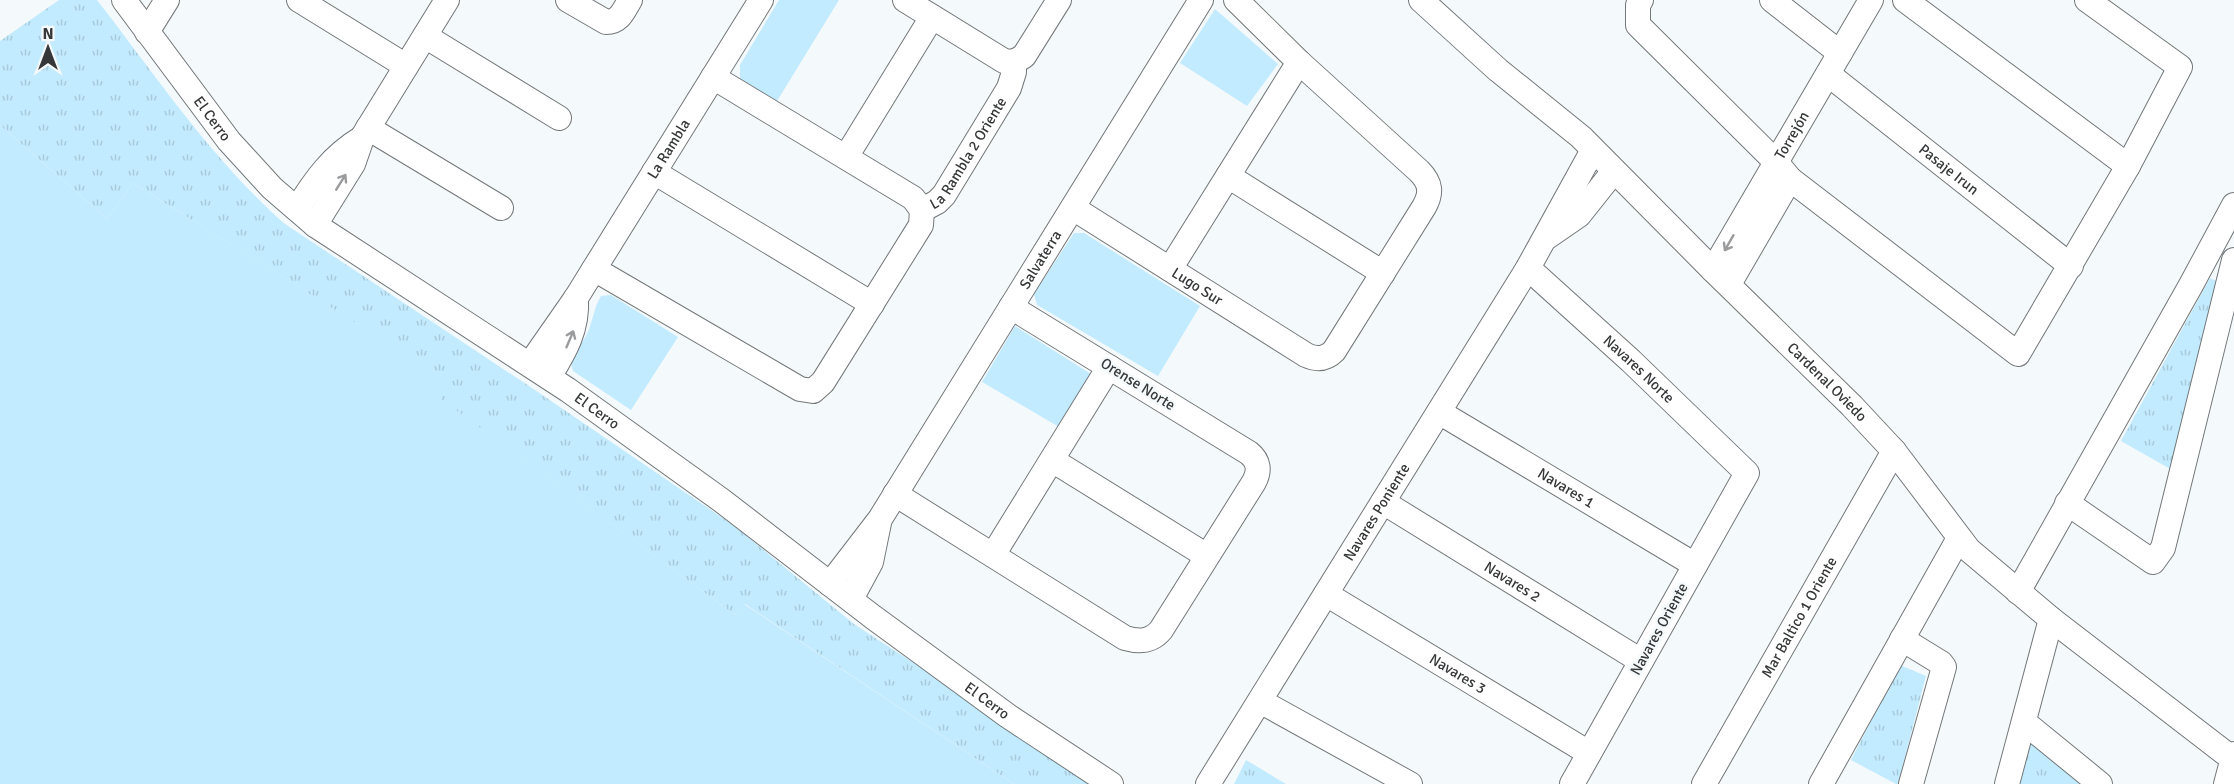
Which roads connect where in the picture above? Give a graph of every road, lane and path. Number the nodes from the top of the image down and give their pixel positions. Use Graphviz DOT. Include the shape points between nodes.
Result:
graph roads {
  1 [pos="124,0"];
  2 [pos="167,0"];
  3 [pos="299,0"];
  4 [pos="447,0"];
  5 [pos="568,0"];
  6 [pos="630,0"];
  7 [pos="761,0"];
  8 [pos="905,0"];
  9 [pos="1059,0"];
  10 [pos="1201,0"];
  11 [pos="1236,0"];
  12 [pos="1421,0"];
  13 [pos="1641,0"];
  14 [pos="1773,0"];
  15 [pos="1871,0"];
  16 [pos="1905,0"];
  17 [pos="2087,0"];
  18 [pos="932,17"];
  19 [pos="147,32"];
  20 [pos="425,36"];
  21 [pos="1840,53"];
  22 [pos="1014,62"];
  23 [pos="1299,62"];
  24 [pos="406,66"];
  25 [pos="1828,74"];
  26 [pos="713,77"];
  27 [pos="559,118"];
  28 [pos="365,133"];
  29 [pos="1593,150"];
  30 [pos="846,157"];
  31 [pos="2128,166"];
  32 [pos="1614,171"];
  33 [pos="1783,171"];
  34 [pos="654,172"];
  35 [pos="1228,176"];
  36 [pos="2234,205"];
  37 [pos="501,208"];
  38 [pos="1073,208"];
  39 [pos="297,209"];
  40 [pos="922,210"];
  41 [pos="315,225"];
  42 [pos="1542,240"];
  43 [pos="2234,260"];
  44 [pos="2071,266"];
  45 [pos="1528,267"];
  46 [pos="594,269"];
  47 [pos="1170,269"];
  48 [pos="1383,273"];
  49 [pos="1721,277"];
  50 [pos="872,304"];
  51 [pos="1011,307"];
  52 [pos="1109,367"];
  53 [pos="539,371"];
  54 [pos="1439,412"];
  55 [pos="1894,452"];
  56 [pos="1052,460"];
  57 [pos="1747,473"];
  58 [pos="895,494"];
  59 [pos="1383,502"];
  60 [pos="2067,503"];
  61 [pos="880,519"];
  62 [pos="1959,538"];
  63 [pos="993,555"];
  64 [pos="1207,556"];
  65 [pos="1695,565"];
  66 [pos="831,584"];
  67 [pos="2018,592"];
  68 [pos="1326,594"];
  69 [pos="851,599"];
  70 [pos="2051,619"];
  71 [pos="1902,639"];
  72 [pos="1641,660"];
  73 [pos="1260,700"];
  74 [pos="2024,722"];
  75 [pos="1589,753"];
  76 [pos="2234,758"];
  77 [pos="1111,784"];
  78 [pos="1208,784"];
  79 [pos="1410,784"];
  80 [pos="1572,784"];
  81 [pos="1704,784"];
  82 [pos="1821,784"];
  83 [pos="1911,784"];
  84 [pos="2007,784"];
  85 [pos="2100,784"];
  86 [pos="2226,784"];
  1 -- 19 [label="street, El Cerro"];
  2 -- 19 [label="street"];
  3 -- 24 [label="street"];
  4 -- 20 [label="street"];
  5 -- 6 [label="street" via="606,22 620,18"];
  7 -- 26 [label="street, La Rambla"];
  8 -- 18 [label="street"];
  9 -- 22 [label="street, La Rambla 2 Oriente" via="1024,56"];
  10 -- 38 [label="street, Salvaterra"];
  11 -- 23 [label="street"];
  12 -- 29 [label="street, Cardenal Oviedo"];
  13 -- 33 [label="street" via="1638,25"];
  14 -- 21 [label="street"];
  15 -- 21 [label="street, Torrejón"];
  16 -- 31 [label="street"];
  17 -- 31 [label="street" via="2180,67"];
  18 -- 22 [label="street" via="1004,61"];
  18 -- 30 [label="street"];
  19 -- 39 [label="street, El Cerro" via="229,141"];
  20 -- 24 [label="street"];
  20 -- 27 [label="street"];
  21 -- 25 [label="street, Torrejón"];
  22 -- 40 [label="street, La Rambla 2 Oriente" via="1009,88 950,185 937,202"];
  23 -- 35 [label="street"];
  23 -- 48 [label="street" via="1419,171 1429,186 1427,202"];
  24 -- 28 [label="street"];
  25 -- 33 [label="street, Torrejón"];
  25 -- 44 [label="street, Pasaje Irun"];
  26 -- 30 [label="street"];
  26 -- 34 [label="street, La Rambla"];
  28 -- 37 [label="street"];
  28 -- 39 [label="street" via="323,169"];
  41 -- 28 [label="street, one-way" via="353,164"];
  29 -- 32 [label="street, Cardenal Oviedo"];
  29 -- 42 [label="street, Navares Poniente"];
  30 -- 40 [label="street" via="914,198"];
  31 -- 44 [label="street"];
  32 -- 42 [label="street, Navares Poniente" via="1579,215"];
  32 -- 49 [label="street, Cardenal Oviedo"];
  33 -- 44 [label="street" via="2018,354"];
  33 -- 49 [label="street, Torrejón"];
  34 -- 46 [label="street, La Rambla"];
  34 -- 50 [label="street"];
  35 -- 47 [label="street"];
  35 -- 48 [label="street"];
  36 -- 60 [label="street"];
  38 -- 47 [label="street, Lugo Sur"];
  38 -- 51 [label="street, Salvaterra"];
  39 -- 41 [label="street, El Cerro"];
  40 -- 50 [label="street, La Rambla 2 Oriente" via="921,225"];
  41 -- 53 [label="street, El Cerro"];
  42 -- 45 [label="street, Navares Poniente"];
  43 -- 60 [label="street" via="2163,548 2153,562"];
  45 -- 54 [label="street, Navares Poniente"];
  45 -- 57 [label="street, Navares Norte"];
  46 -- 50 [label="street, La Rambla 2 Oriente" via="800,389 813,391"];
  46 -- 53 [label="street, La Rambla"];
  47 -- 48 [label="street, Lugo Sur" via="1306,355 1323,358 1338,346"];
  49 -- 55 [label="street, Cardenal Oviedo"];
  51 -- 52 [label="street, Orense Norte"];
  51 -- 58 [label="street, Salvaterra"];
  52 -- 56 [label="street"];
  52 -- 64 [label="street, Orense Norte" via="1253,456 1258,467 1254,482"];
  53 -- 66 [label="street, El Cerro" via="721,500"];
  54 -- 59 [label="street, Navares Poniente"];
  54 -- 65 [label="street, Navares 1"];
  55 -- 62 [label="street, Cardenal Oviedo"];
  55 -- 81 [label="street, Mar Baltico 1 Oriente"];
  56 -- 63 [label="street"];
  56 -- 64 [label="street"];
  57 -- 65 [label="street, Navares Oriente"];
  58 -- 61 [label="street, Salvaterra"];
  58 -- 63 [label="street"];
  59 -- 68 [label="street, Navares Poniente"];
  59 -- 72 [label="street, Navares 2"];
  60 -- 67 [label="street"];
  61 -- 66 [label="street, Salvaterra"];
  61 -- 69 [label="street, Salvaterra" via="871,562"];
  62 -- 67 [label="street, Cardenal Oviedo"];
  62 -- 71 [label="street"];
  63 -- 64 [label="street" via="1125,638 1141,641 1151,639 1161,630"];
  65 -- 72 [label="street, Navares Oriente"];
  66 -- 69 [label="street, El Cerro"];
  67 -- 70 [label="street, Cardenal Oviedo"];
  68 -- 73 [label="street, Navares Poniente"];
  68 -- 75 [label="street, Navares 3"];
  69 -- 77 [label="street, El Cerro" via="1008,716"];
  70 -- 74 [label="street"];
  70 -- 76 [label="street, Cardenal Oviedo"];
  71 -- 82 [label="street"];
  71 -- 83 [label="street" via="1944,667"];
  72 -- 75 [label="street, Navares Oriente"];
  73 -- 78 [label="street, Navares Poniente"];
  73 -- 79 [label="street"];
  74 -- 84 [label="street"];
  74 -- 85 [label="street"];
  75 -- 80 [label="street, Navares Oriente"];
  76 -- 86 [label="street"];
}
